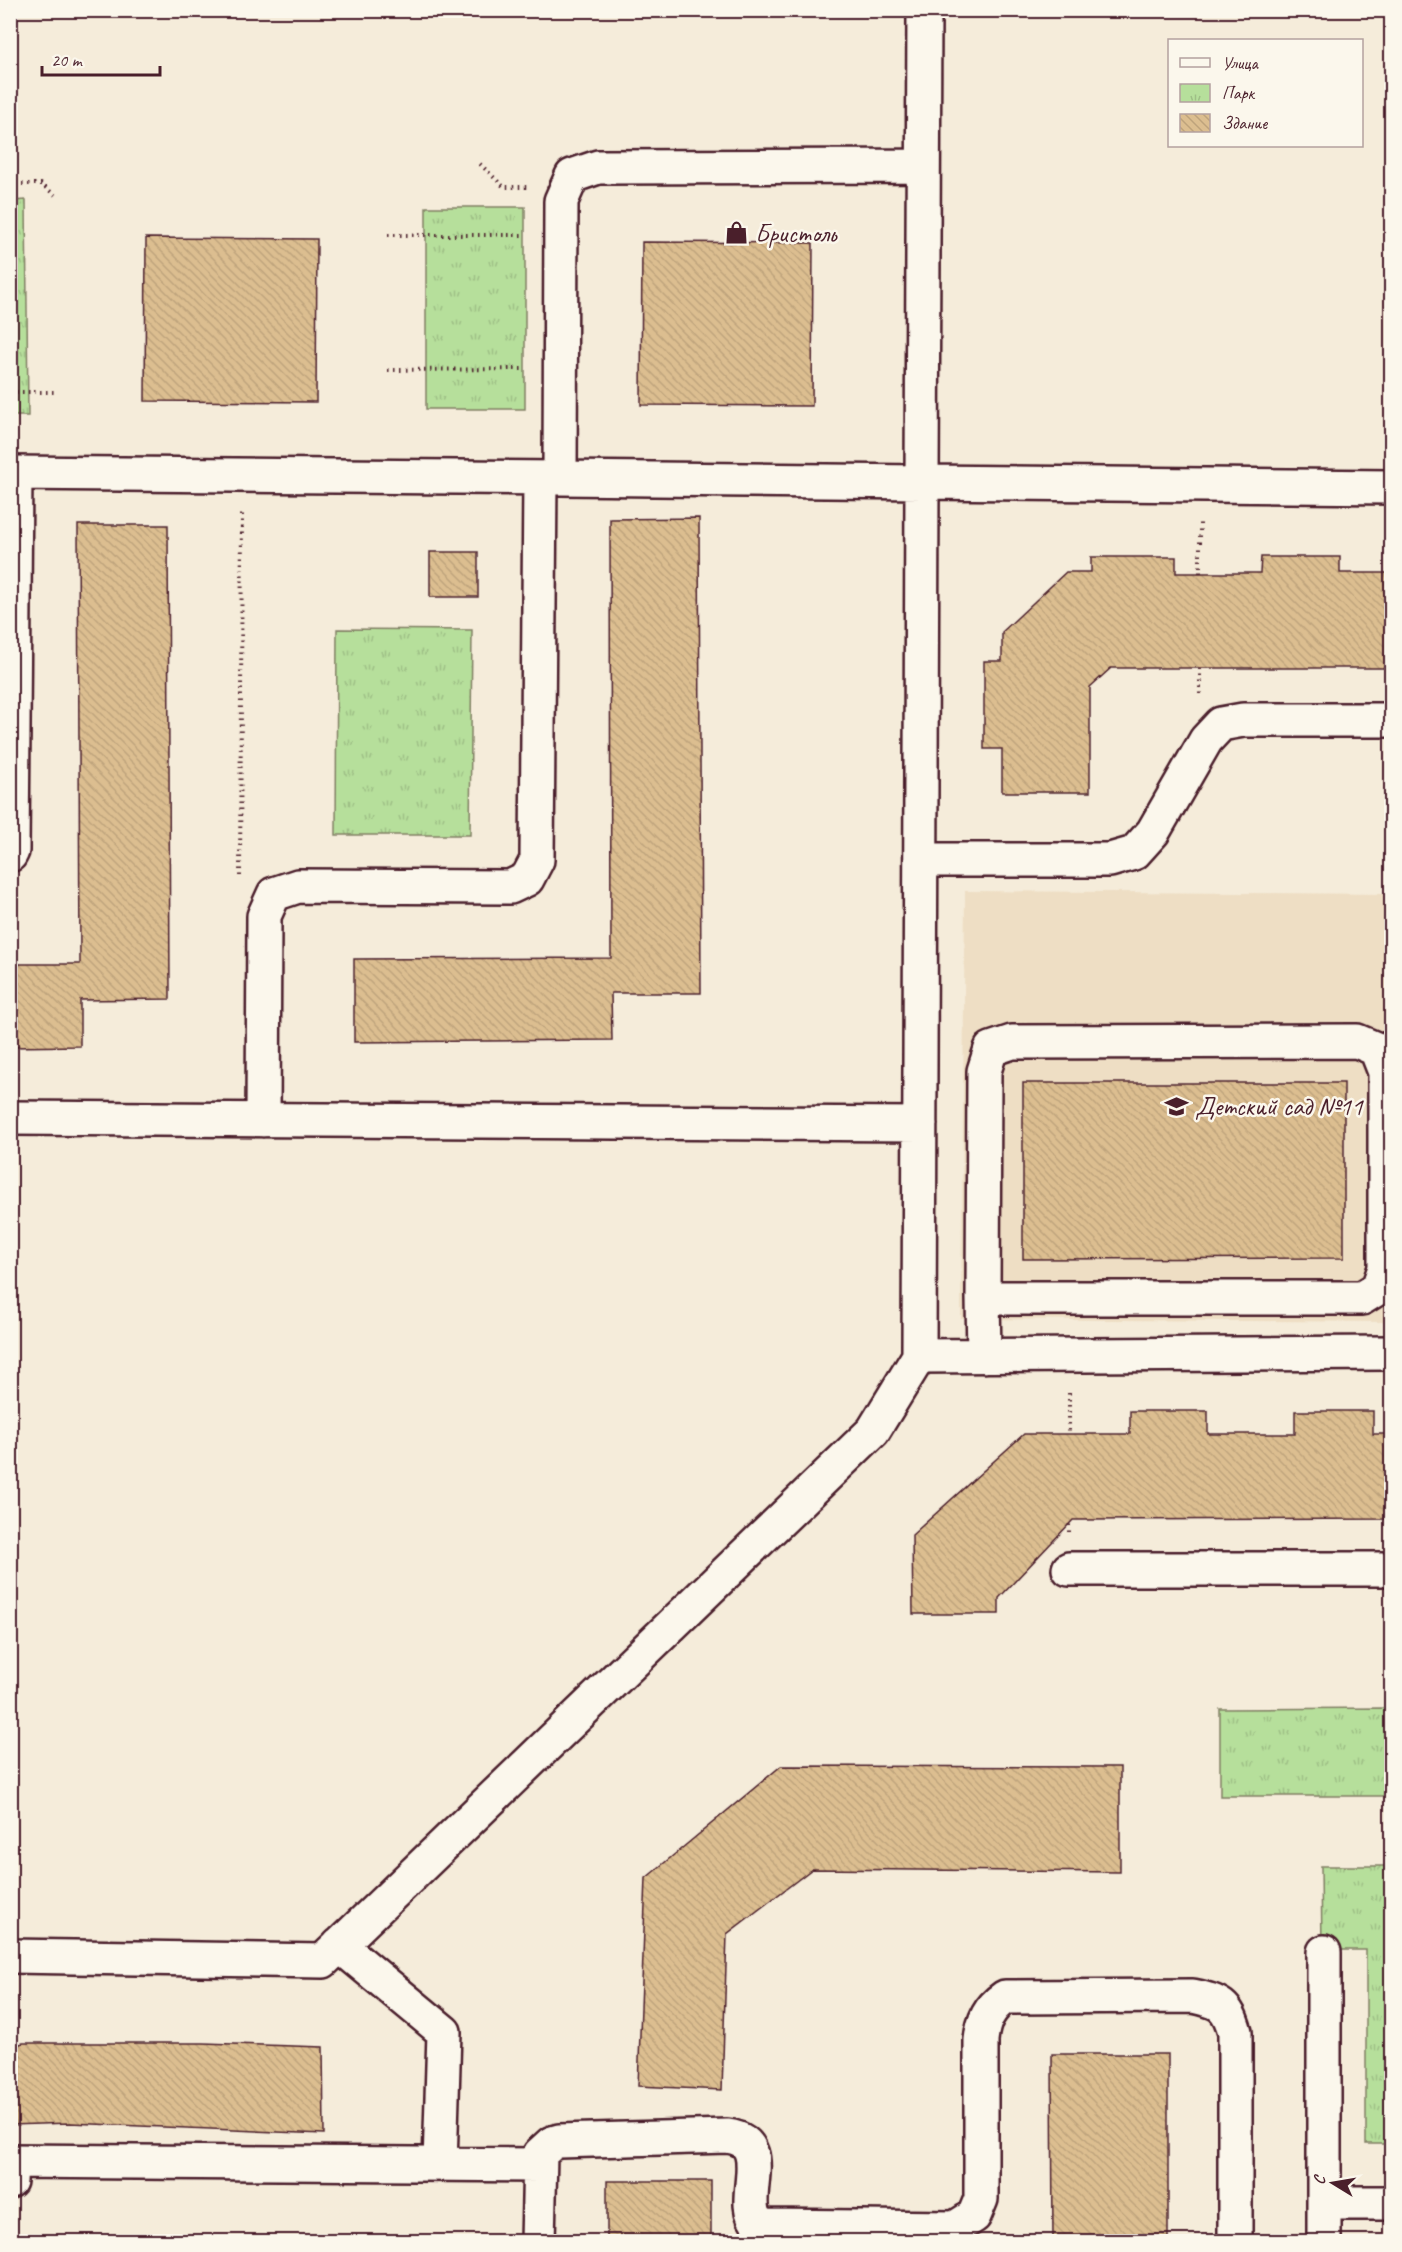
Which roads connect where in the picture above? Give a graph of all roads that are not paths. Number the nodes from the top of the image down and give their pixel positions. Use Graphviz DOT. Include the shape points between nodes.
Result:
graph roads {
  1 [pos="924,10"];
  2 [pos="923,166"];
  3 [pos="13,473"];
  4 [pos="550,478"];
  5 [pos="922,482"];
  6 [pos="1392,487"];
  7 [pos="1392,720"];
  8 [pos="10,855"];
  9 [pos="921,860"];
  10 [pos="10,1118"];
  11 [pos="263,1119"];
  12 [pos="920,1124"];
  13 [pos="983,1298"];
  14 [pos="1392,1353"];
  15 [pos="920,1356"];
  16 [pos="984,1356"];
  17 [pos="1069,1569"];
  18 [pos="1392,1569"];
  19 [pos="339,1945"];
  20 [pos="1324,1952"];
  21 [pos="10,1956"];
  22 [pos="440,2164"];
  23 [pos="539,2165"];
  24 [pos="10,2181"];
  25 [pos="1324,2203"];
  26 [pos="1392,2203"];
  27 [pos="538,2241"];
  28 [pos="1235,2241"];
  29 [pos="1324,2241"];
  1 -- 2 [label="lane"];
  2 -- 4 [label="lane" via="598,167 572,176 561,201 560,369"];
  2 -- 5 [label="lane"];
  3 -- 4 [label="lane"];
  3 -- 8 [label="lane"];
  4 -- 5 [label="lane"];
  4 -- 11 [label="lane" via="537,860 527,879 510,887 298,886 274,894 264,916"];
  5 -- 6 [label="lane"];
  5 -- 9 [label="lane"];
  7 -- 9 [label="lane" via="1243,720 1221,724 1206,740 1153,832 1134,854 1110,860"];
  9 -- 12 [label="lane"];
  10 -- 11 [label="lane"];
  11 -- 12 [label="lane"];
  12 -- 15 [label="lane"];
  13 -- 13 [label="lane" via="984,1071 991,1050 1012,1041 1357,1041 1376,1049 1385,1072 1385,1268 1378,1288 1362,1298"];
  13 -- 16 [label="lane"];
  14 -- 16 [label="lane"];
  15 -- 16 [label="lane"];
  15 -- 19 [label="lane" via="873,1431"];
  17 -- 18 [label="lane"];
  19 -- 21 [label="lane" via="323,1961"];
  19 -- 22 [label="lane" via="444,2032"];
  20 -- 25 [label="lane"];
  22 -- 23 [label="lane"];
  22 -- 24 [label="lane" via="11,2162"];
  23 -- 27 [label="lane"];
  23 -- 28 [label="lane" via="544,2149 559,2141 739,2137 748,2146 752,2160 752,2213 757,2222 766,2226 955,2228 974,2216 981,2199 981,2040 984,2022 995,2004 1005,1996 1193,1996 1224,2007 1235,2032"];
  25 -- 26 [label="lane"];
  25 -- 29 [label="lane"];
}
